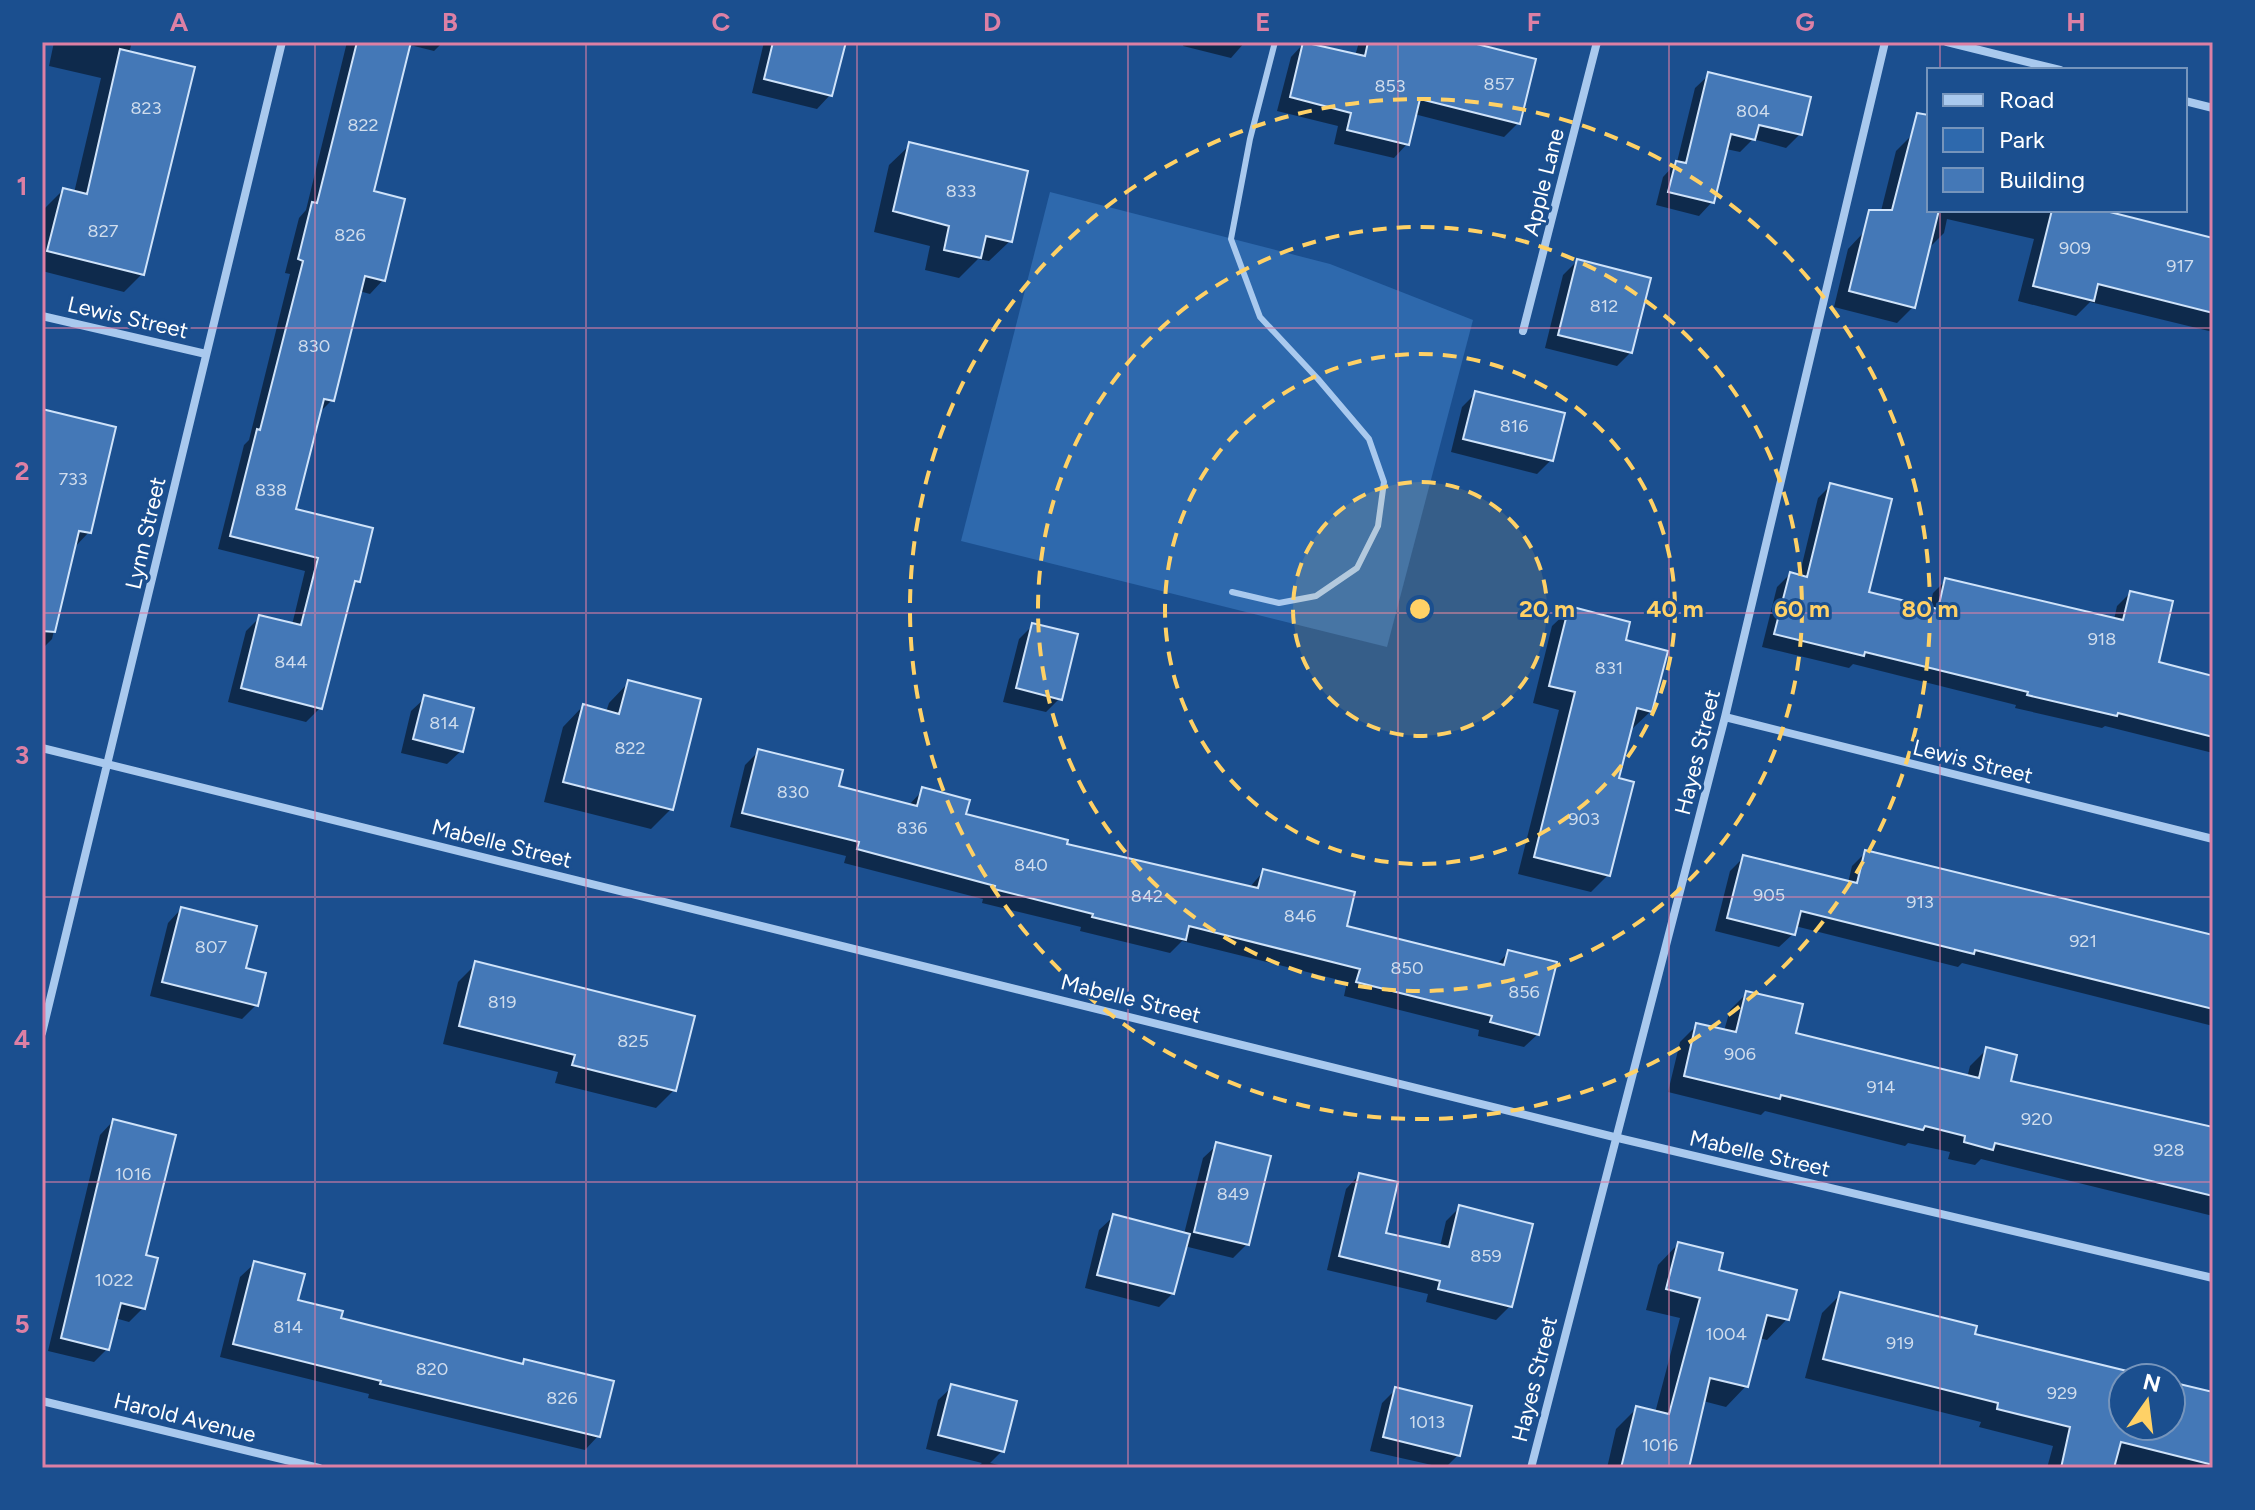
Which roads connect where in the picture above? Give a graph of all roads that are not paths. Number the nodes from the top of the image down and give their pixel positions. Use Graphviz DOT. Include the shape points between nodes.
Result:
graph roads {
  1 [pos="282,42"];
  2 [pos="1275,42"];
  3 [pos="1597,42"];
  4 [pos="1885,42"];
  5 [pos="1947,42"];
  6 [pos="2052,68"];
  7 [pos="2187,102"];
  8 [pos="2213,108"];
  9 [pos="42,316"];
  10 [pos="1523,331"];
  11 [pos="206,354"];
  12 [pos="1232,592"];
  13 [pos="1725,717"];
  14 [pos="42,748"];
  15 [pos="109,764"];
  16 [pos="2213,839"];
  17 [pos="42,1033"];
  18 [pos="1614,1137"];
  19 [pos="2213,1278"];
  20 [pos="42,1401"];
  21 [pos="319,1468"];
  22 [pos="1531,1468"];
  1 -- 11 [label="street, Lynn Street"];
  2 -- 12 [label="lane" via="1231,239 1260,317 1369,439 1384,482 1378,526 1357,568 1316,596 1279,603"];
  3 -- 10 [label="street, Apple Lane"];
  4 -- 13 [label="street, Hayes Street"];
  5 -- 6 [label="street"];
  7 -- 8 [label="street"];
  9 -- 11 [label="street, Lewis Street"];
  11 -- 15 [label="street, Lynn Street"];
  13 -- 16 [label="street, Lewis Street"];
  13 -- 18 [label="street, Hayes Street"];
  14 -- 15 [label="street, Mabelle Street"];
  15 -- 17 [label="street, Lynn Street"];
  15 -- 18 [label="street, Mabelle Street"];
  18 -- 19 [label="street, Mabelle Street"];
  18 -- 22 [label="street, Hayes Street"];
  20 -- 21 [label="street, Harold Avenue"];
}
